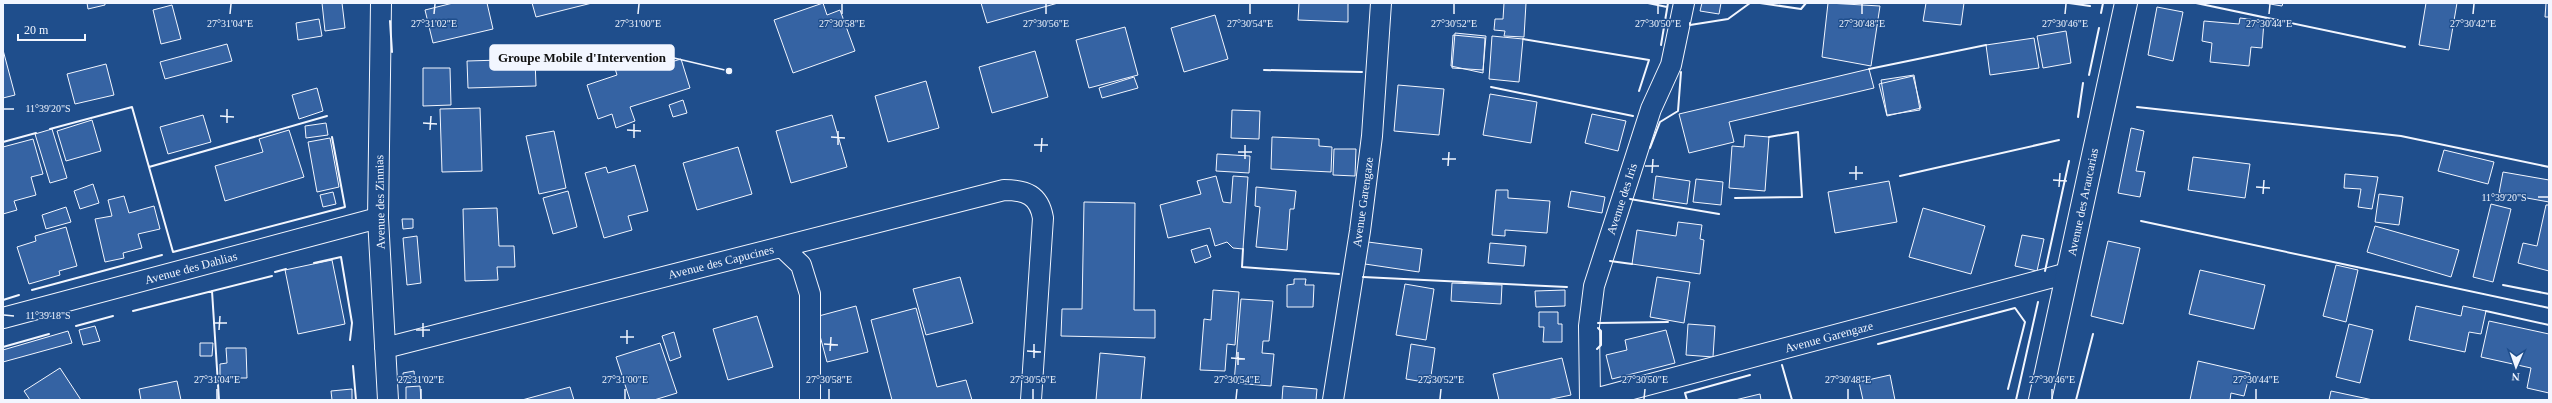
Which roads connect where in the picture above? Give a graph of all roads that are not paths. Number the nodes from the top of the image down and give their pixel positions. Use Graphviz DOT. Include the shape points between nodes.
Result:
graph roads {
  1 [pos="381,3"];
  2 [pos="1381,3"];
  3 [pos="1684,3"];
  4 [pos="2126,3"];
  5 [pos="378,218"];
  6 [pos="782,246"];
  7 [pos="2068,273"];
  8 [pos="3,318"];
  9 [pos="385,348"];
  10 [pos="388,400"];
  11 [pos="810,400"];
  12 [pos="1031,400"];
  13 [pos="1333,400"];
  14 [pos="1590,400"];
  15 [pos="2040,400"];
  1 -- 5 [label="street, Avenue des Zinnias"];
  2 -- 13 [label="street, Avenue Garengaze" via="1372,136 1360,231"];
  3 -- 14 [label="street, Avenue des Iris" via="1670,65 1651,109 1594,286 1590,326"];
  4 -- 7 [label="street, Avenue des Araucarias"];
  5 -- 8 [label="street, Avenue des Dahlias"];
  5 -- 9 [label="street, Avenue des Zinnias"];
  6 -- 9 [label="street, Avenue des Capucines"];
  6 -- 11 [label="street" via="801,265 810,294"];
  6 -- 12 [label="street, Avenue des Capucines" via="1004,190 1018,190 1034,196 1044,218"];
  7 -- 14 [label="street, Avenue Garengaze"];
  7 -- 15 [label="street, Avenue des Araucarias"];
  9 -- 10 [label="street, Avenue des Zinnias"];
}
